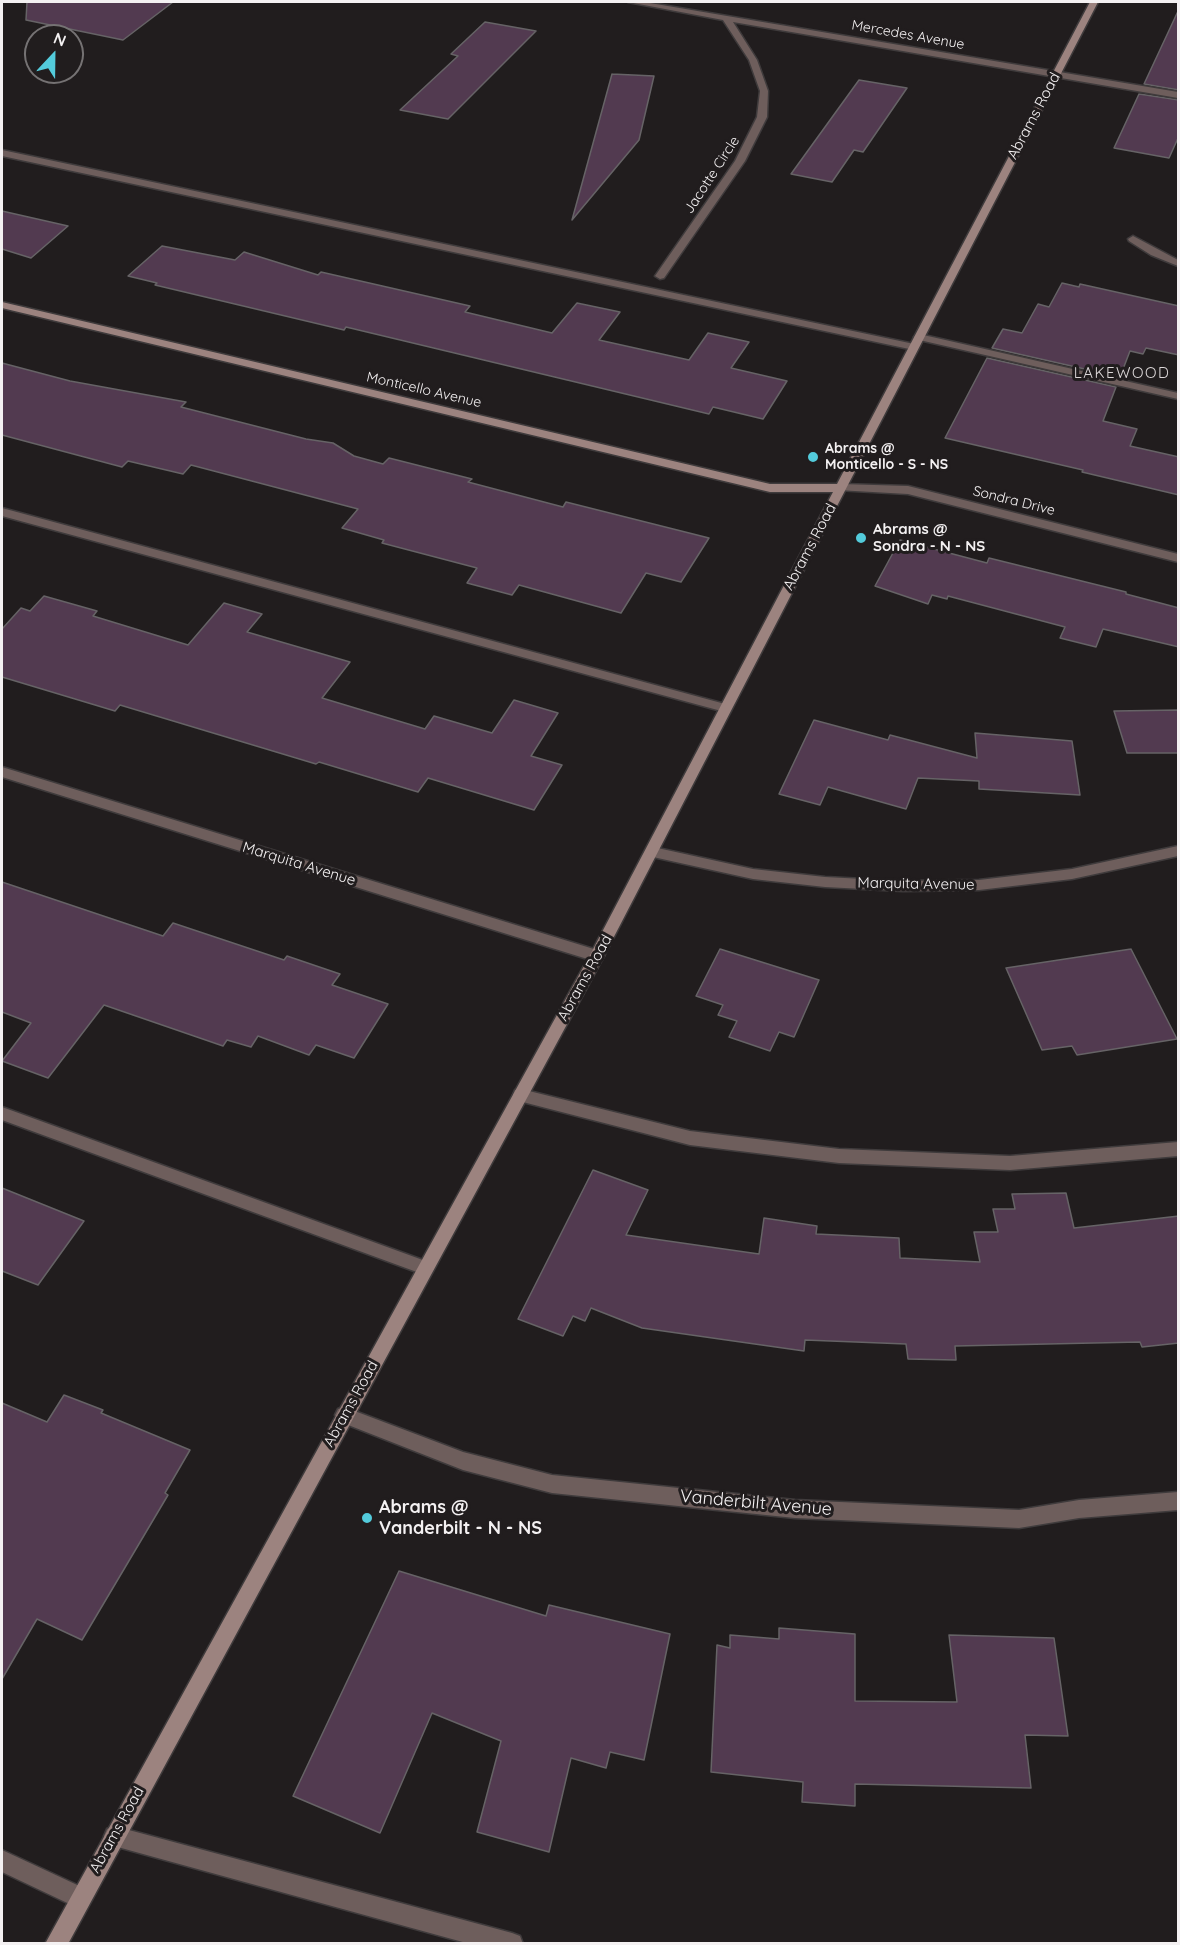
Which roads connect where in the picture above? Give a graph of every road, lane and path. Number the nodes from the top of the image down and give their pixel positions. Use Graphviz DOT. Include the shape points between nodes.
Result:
graph roads {
  1 [pos="632,2"];
  2 [pos="1094,2"];
  3 [pos="726,18"];
  4 [pos="1056,74"];
  5 [pos="1179,95"];
  6 [pos="2,153"];
  7 [pos="1133,239"];
  8 [pos="1179,263"];
  9 [pos="660,276"];
  10 [pos="2,305"];
  11 [pos="916,342"];
  12 [pos="1179,396"];
  13 [pos="841,488"];
  14 [pos="2,512"];
  15 [pos="1179,558"];
  16 [pos="725,708"];
  17 [pos="2,772"];
  18 [pos="1179,851"];
  19 [pos="652,852"];
  20 [pos="597,956"];
  21 [pos="521,1095"];
  22 [pos="2,1114"];
  23 [pos="1179,1149"];
  24 [pos="425,1268"];
  25 [pos="344,1415"];
  26 [pos="1179,1501"];
  27 [pos="114,1836"];
  28 [pos="2,1861"];
  29 [pos="80,1898"];
  30 [pos="56,1944"];
  31 [pos="512,1944"];
  1 -- 3 [label="street, Mercedes Avenue"];
  2 -- 4 [label="main road, Abrams Road"];
  3 -- 4 [label="street, Mercedes Avenue"];
  3 -- 9 [label="street, Jacotte Circle" via="753,60 764,91 762,117 740,161"];
  4 -- 5 [label="street, Mercedes Avenue"];
  4 -- 11 [label="main road, Abrams Road"];
  6 -- 11 [label="street"];
  7 -- 8 [label="street" via="1155,254"];
  10 -- 13 [label="main road, Monticello Avenue" via="770,488"];
  11 -- 12 [label="street"];
  11 -- 13 [label="main road, Abrams Road"];
  13 -- 15 [label="street, Sondra Drive" via="908,490"];
  13 -- 16 [label="main road, Abrams Road"];
  14 -- 16 [label="street"];
  16 -- 19 [label="main road, Abrams Road"];
  17 -- 20 [label="street, Marquita Avenue"];
  18 -- 19 [label="street, Marquita Avenue" via="1060,875 979,885 903,886 753,873"];
  19 -- 20 [label="main road, Abrams Road"];
  20 -- 21 [label="main road, Abrams Road"];
  21 -- 23 [label="street" via="690,1138 839,1156 1010,1163"];
  21 -- 24 [label="main road, Abrams Road"];
  22 -- 24 [label="street"];
  24 -- 25 [label="main road, Abrams Road"];
  25 -- 26 [label="street, Vanderbilt Avenue" via="463,1461 552,1484 795,1509 1019,1519 1079,1509"];
  25 -- 27 [label="main road, Abrams Road"];
  27 -- 29 [label="main road, Abrams Road"];
  27 -- 31 [label="street"];
  28 -- 29 [label="street"];
  29 -- 30 [label="main road, Abrams Road"];
}
